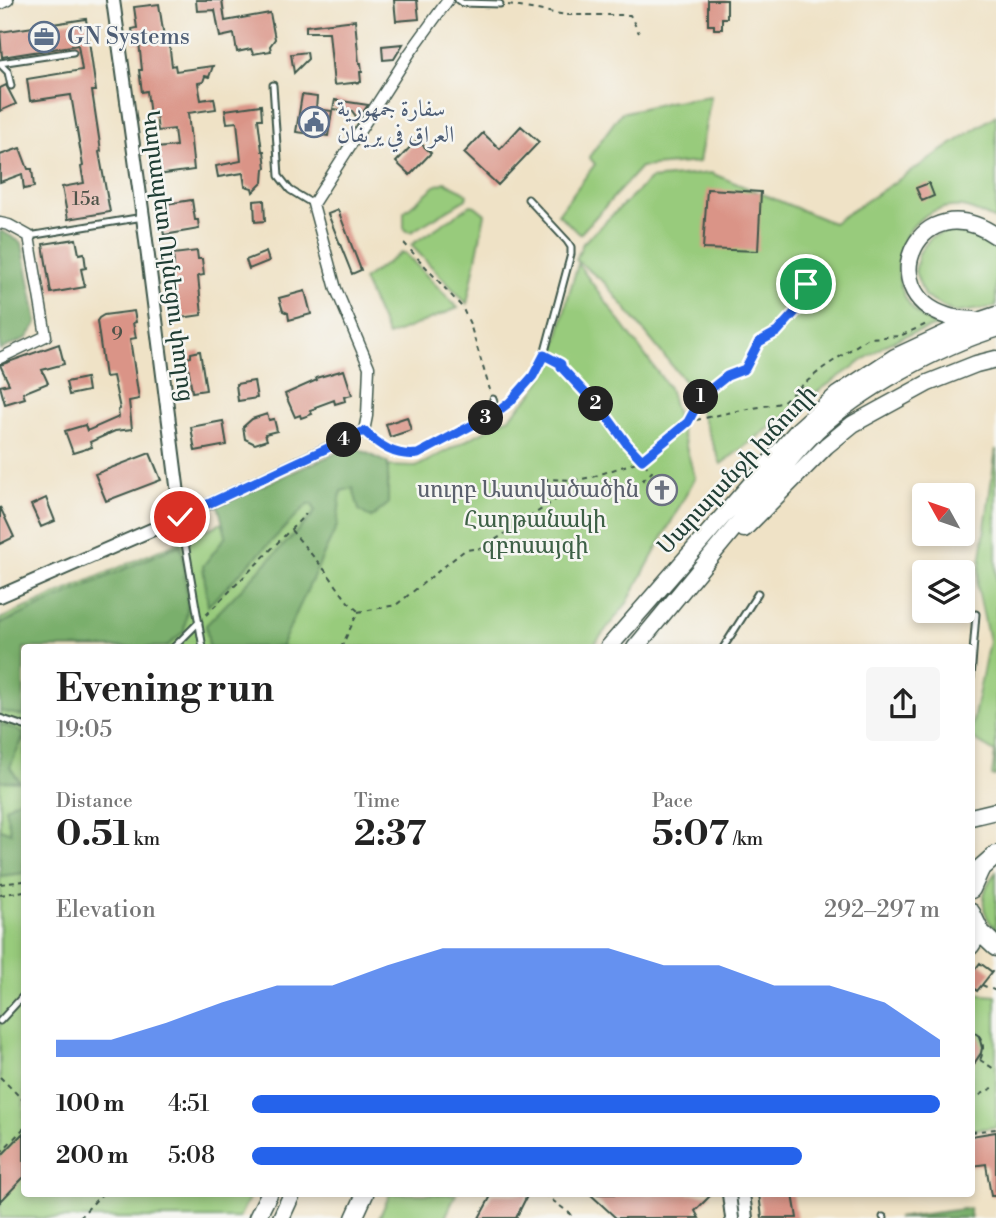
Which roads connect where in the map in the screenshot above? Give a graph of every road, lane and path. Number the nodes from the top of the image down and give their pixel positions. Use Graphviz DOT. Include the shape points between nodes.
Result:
graph roads {
  1 [pos="8,0"];
  2 [pos="113,0"];
  3 [pos="448,0"];
  4 [pos="458,0"];
  5 [pos="0,4"];
  6 [pos="500,4"];
  7 [pos="639,33"];
  8 [pos="73,52"];
  9 [pos="0,63"];
  10 [pos="273,85"];
  11 [pos="11,86"];
  12 [pos="528,199"];
  13 [pos="313,204"];
  14 [pos="143,216"];
  15 [pos="0,223"];
  16 [pos="29,236"];
  17 [pos="996,236"];
  18 [pos="404,243"];
  19 [pos="811,270"];
  20 [pos="996,315"];
  21 [pos="980,320"];
  22 [pos="932,321"];
  23 [pos="996,329"];
  24 [pos="544,355"];
  25 [pos="0,358"];
  26 [pos="996,359"];
  27 [pos="493,399"];
  28 [pos="497,412"];
  29 [pos="688,422"];
  30 [pos="364,431"];
  31 [pos="642,460"];
  32 [pos="576,480"];
  33 [pos="664,492"];
  34 [pos="557,499"];
  35 [pos="306,514"];
  36 [pos="180,517"];
  37 [pos="290,530"];
  38 [pos="711,556"];
  39 [pos="758,593"];
  40 [pos="0,596"];
  41 [pos="358,612"];
  42 [pos="976,614"];
  43 [pos="199,622"];
  44 [pos="177,644"];
  45 [pos="202,644"];
  46 [pos="343,644"];
  47 [pos="611,644"];
  48 [pos="638,644"];
  49 [pos="726,644"];
  50 [pos="974,644"];
  51 [pos="0,718"];
  52 [pos="21,725"];
  53 [pos="996,811"];
  54 [pos="975,819"];
  55 [pos="996,819"];
  56 [pos="975,820"];
  57 [pos="996,855"];
  58 [pos="975,880"];
  59 [pos="21,881"];
  60 [pos="0,884"];
  61 [pos="21,892"];
  62 [pos="0,895"];
  63 [pos="976,939"];
  64 [pos="996,947"];
  65 [pos="982,985"];
  66 [pos="996,991"];
  67 [pos="21,998"];
  68 [pos="0,1021"];
  69 [pos="975,1032"];
  70 [pos="980,1060"];
  71 [pos="975,1063"];
  72 [pos="996,1070"];
  73 [pos="0,1077"];
  74 [pos="996,1086"];
  75 [pos="21,1098"];
  76 [pos="975,1098"];
  77 [pos="996,1129"];
  78 [pos="21,1131"];
  79 [pos="975,1132"];
  80 [pos="0,1153"];
  81 [pos="99,1197"];
  82 [pos="268,1197"];
  83 [pos="291,1197"];
  84 [pos="364,1197"];
  85 [pos="548,1197"];
  86 [pos="729,1197"];
  87 [pos="743,1197"];
  88 [pos="79,1218"];
  89 [pos="257,1218"];
  90 [pos="281,1218"];
  91 [pos="354,1218"];
  92 [pos="576,1218"];
  93 [pos="732,1218"];
  94 [pos="746,1218"];
  1 -- 5 [label="street"];
  2 -- 14 [label="street, Կարապետ Ուլնեցու փողոց"];
  3 -- 13 [label="street"];
  4 -- 6 [label="lane"];
  6 -- 7 [label="path" via="566,15 630,15"];
  8 -- 9 [label="lane"];
  9 -- 11 [label="lane"];
  10 -- 13 [label="lane" via="279,176 290,190"];
  12 -- 24 [label="lane" via="571,247"];
  13 -- 30 [label="street" via="336,289 369,367"];
  14 -- 16 [label="lane"];
  14 -- 36 [label="street, Կարապետ Ուլնեցու փողոց"];
  15 -- 16 [label="street"];
  16 -- 25 [label="street" via="46,336"];
  17 -- 21 [label="main road" via="970,223 945,223 921,237 909,261 911,285 929,306 950,317"];
  18 -- 27 [label="path" via="462,307"];
  19 -- 29 [label="path" via="796,311 777,332 759,342 745,369 727,376 702,396"];
  20 -- 21 [label="main road, Սարալանջի խճուղի"];
  21 -- 47 [label="main road, Սարալանջի խճուղի" via="895,357 837,395 789,440"];
  22 -- 29 [label="path" via="900,336 868,338 781,403"];
  23 -- 38 [label="main road, Սարալանջի խճուղի" via="909,367 848,404 809,439"];
  24 -- 28 [label="lane" via="533,376"];
  24 -- 31 [label="path" via="561,364"];
  26 -- 38 [label="main road" via="928,383 853,424 749,526"];
  27 -- 28 [label="lane"];
  28 -- 30 [label="lane" via="418,454 384,448"];
  29 -- 31 [label="path"];
  30 -- 36 [label="street"];
  31 -- 32 [label="path"];
  31 -- 33 [label="path" via="652,472 643,480 662,496"];
  32 -- 34 [label="path" via="572,489"];
  32 -- 34 [label="path" via="546,479"];
  34 -- 41 [label="path" via="483,548 465,550 396,605"];
  35 -- 37 [label="path"];
  36 -- 40 [label="street"];
  36 -- 43 [label="lane"];
  37 -- 41 [label="path"];
  37 -- 43 [label="path"];
  38 -- 48 [label="main road, Սարալանջի խճուղի"];
  39 -- 49 [label="lane"];
  41 -- 46 [label="path"];
  42 -- 50 [label="lane"];
  43 -- 44 [label="lane"];
  43 -- 45 [label="lane"];
  51 -- 52 [label="lane"];
  53 -- 54 [label="main road"];
  55 -- 56 [label="lane"];
  57 -- 58 [label="highway"];
  59 -- 60 [label="path"];
  61 -- 62 [label="path"];
  63 -- 64 [label="highway"];
  65 -- 66 [label="path"];
  67 -- 68 [label="lane"];
  69 -- 70 [label="path" via="983,1042"];
  70 -- 71 [label="path"];
  70 -- 72 [label="path"];
  73 -- 75 [label="path"];
  74 -- 76 [label="path"];
  77 -- 79 [label="path"];
  78 -- 80 [label="path"];
  81 -- 88 [label="path"];
  82 -- 89 [label="main road"];
  83 -- 90 [label="main road"];
  84 -- 91 [label="main road"];
  85 -- 92 [label="path"];
  86 -- 93 [label="street"];
  87 -- 94 [label="street"];
}
